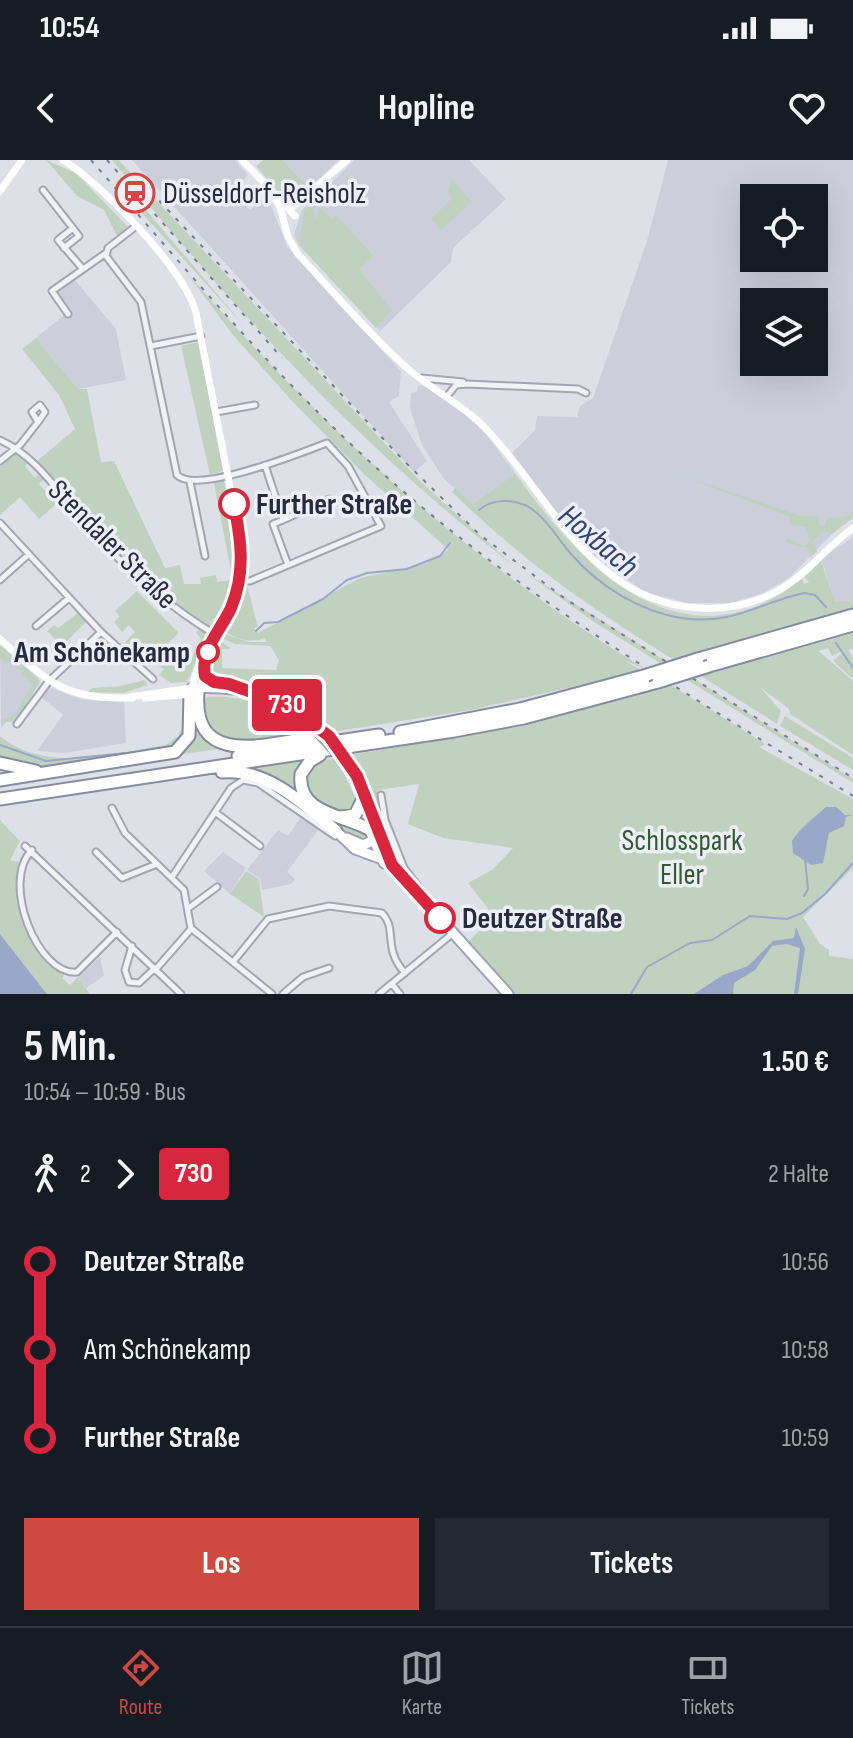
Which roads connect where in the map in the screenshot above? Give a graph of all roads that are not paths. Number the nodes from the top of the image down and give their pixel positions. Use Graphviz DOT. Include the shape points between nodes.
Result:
graph roads {
  1 [pos="22,160"];
  2 [pos="63,160"];
  3 [pos="242,160"];
  4 [pos="347,160"];
  5 [pos="0,188"];
  6 [pos="43,190"];
  7 [pos="289,215"];
  8 [pos="135,227"];
  9 [pos="73,228"];
  10 [pos="64,248"];
  11 [pos="106,253"];
  12 [pos="82,268"];
  13 [pos="68,314"];
  14 [pos="201,336"];
  15 [pos="151,346"];
  16 [pos="422,378"];
  17 [pos="467,384"];
  18 [pos="586,393"];
  19 [pos="448,395"];
  20 [pos="255,405"];
  21 [pos="216,412"];
  22 [pos="38,422"];
  23 [pos="0,440"];
  24 [pos="17,447"];
  25 [pos="0,461"];
  26 [pos="265,465"];
  27 [pos="228,474"];
  28 [pos="190,482"];
  29 [pos="329,499"];
  30 [pos="283,520"];
  31 [pos="0,523"];
  32 [pos="853,528"];
  33 [pos="28,555"];
  34 [pos="205,556"];
  35 [pos="288,565"];
  36 [pos="0,580"];
  37 [pos="239,581"];
  38 [pos="69,598"];
  39 [pos="853,615"];
  40 [pos="853,625"];
  41 [pos="36,626"];
  42 [pos="101,632"];
  43 [pos="213,638"];
  44 [pos="0,639"];
  45 [pos="203,667"];
  46 [pos="153,679"];
  47 [pos="49,681"];
  48 [pos="194,689"];
  49 [pos="243,689"];
  50 [pos="17,724"];
  51 [pos="318,728"];
  52 [pos="369,737"];
  53 [pos="329,751"];
  54 [pos="345,759"];
  55 [pos="0,763"];
  56 [pos="244,763"];
  57 [pos="60,771"];
  58 [pos="226,771"];
  59 [pos="0,780"];
  60 [pos="0,792"];
  61 [pos="381,795"];
  62 [pos="362,801"];
  63 [pos="0,804"];
  64 [pos="112,808"];
  65 [pos="215,812"];
  66 [pos="333,815"];
  67 [pos="340,836"];
  68 [pos="373,836"];
  69 [pos="25,846"];
  70 [pos="260,846"];
  71 [pos="32,850"];
  72 [pos="96,852"];
  73 [pos="382,859"];
  74 [pos="157,864"];
  75 [pos="172,877"];
  76 [pos="217,887"];
  77 [pos="427,904"];
  78 [pos="190,907"];
  79 [pos="191,929"];
  80 [pos="117,932"];
  81 [pos="452,934"];
  82 [pos="132,946"];
  83 [pos="233,962"];
  84 [pos="329,968"];
  85 [pos="155,969"];
  86 [pos="405,973"];
  87 [pos="392,984"];
  88 [pos="181,994"];
  89 [pos="272,994"];
  90 [pos="283,994"];
  91 [pos="379,994"];
  92 [pos="400,994"];
  93 [pos="500,994"];
  94 [pos="508,994"];
  1 -- 5 [label="main road"];
  2 -- 8 [label="main road" via="84,174"];
  3 -- 7 [label="main road"];
  4 -- 7 [label="main road"];
  6 -- 9 [label="street"];
  7 -- 16 [label="main road" via="292,244"];
  8 -- 11 [label="street"];
  8 -- 14 [label="main road" via="183,281"];
  9 -- 10 [label="street" via="58,240"];
  9 -- 10 [label="street" via="79,236"];
  10 -- 12 [label="street"];
  11 -- 12 [label="street"];
  11 -- 15 [label="street" via="141,302"];
  12 -- 13 [label="street" via="52,291"];
  14 -- 15 [label="street"];
  14 -- 21 [label="main road"];
  15 -- 28 [label="street" via="175,470 181,480"];
  16 -- 17 [label="street"];
  16 -- 19 [label="main road"];
  17 -- 18 [label="street"];
  17 -- 19 [label="street" via="456,385"];
  19 -- 32 [label="main road" via="493,436 593,561 649,599 704,609 752,602 787,586"];
  20 -- 21 [label="street"];
  21 -- 27 [label="main road"];
  22 -- 24 [label="street"];
  23 -- 24 [label="street"];
  24 -- 25 [label="street"];
  24 -- 43 [label="street, Stendaler Straße" via="110,550"];
  26 -- 27 [label="street"];
  26 -- 30 [label="street"];
  26 -- 35 [label="street" via="327,443 348,466 381,526"];
  27 -- 28 [label="street"];
  27 -- 37 [label="main road" via="242,549"];
  28 -- 34 [label="street"];
  29 -- 30 [label="street"];
  30 -- 35 [label="street" via="273,524"];
  31 -- 33 [label="street"];
  33 -- 36 [label="street"];
  33 -- 38 [label="street"];
  35 -- 37 [label="street"];
  37 -- 43 [label="main road"];
  38 -- 41 [label="street"];
  38 -- 42 [label="street"];
  39 -- 52 [label="highway, bridge" via="520,709"];
  40 -- 53 [label="highway, bridge" via="524,718"];
  42 -- 46 [label="street"];
  42 -- 47 [label="street"];
  43 -- 45 [label="main road"];
  43 -- 48 [label="main road" via="199,659"];
  44 -- 47 [label="main road"];
  45 -- 48 [label="main road"];
  45 -- 49 [label="main road" via="210,681"];
  47 -- 48 [label="main road" via="86,698"];
  47 -- 50 [label="street"];
  48 -- 49 [label="main road"];
  48 -- 51 [label="main road" via="256,696"];
  48 -- 52 [label="highway" via="202,727 225,745"];
  48 -- 57 [label="highway" via="189,736 175,752"];
  49 -- 51 [label="main road" via="285,704"];
  51 -- 54 [label="main road, bridge"];
  52 -- 60 [label="highway"];
  53 -- 56 [label="highway"];
  53 -- 66 [label="highway" via="308,763 300,782 310,801"];
  54 -- 62 [label="main road"];
  54 -- 68 [label="main road" via="360,783"];
  55 -- 57 [label="highway"];
  56 -- 58 [label="highway"];
  56 -- 63 [label="highway"];
  57 -- 59 [label="highway"];
  58 -- 63 [label="highway"];
  58 -- 67 [label="highway" via="275,784"];
  61 -- 77 [label="street" via="404,868"];
  62 -- 66 [label="highway" via="351,817"];
  62 -- 68 [label="main road"];
  64 -- 74 [label="street" via="125,833"];
  65 -- 67 [label="street" via="239,782 258,783"];
  65 -- 70 [label="street"];
  65 -- 75 [label="street"];
  66 -- 68 [label="highway"];
  67 -- 68 [label="main road" via="363,845"];
  67 -- 73 [label="main road" via="358,851"];
  68 -- 73 [label="main road"];
  68 -- 77 [label="main road"];
  69 -- 71 [label="street"];
  71 -- 80 [label="street"];
  71 -- 80 [label="street" via="18,872 19,902 53,961 77,972"];
  72 -- 74 [label="street" via="122,878"];
  73 -- 77 [label="main road"];
  74 -- 75 [label="street"];
  75 -- 78 [label="street"];
  76 -- 78 [label="street"];
  77 -- 81 [label="main road"];
  77 -- 81 [label="main road"];
  78 -- 79 [label="street"];
  79 -- 83 [label="street"];
  79 -- 85 [label="street"];
  80 -- 82 [label="street"];
  81 -- 86 [label="street"];
  81 -- 93 [label="main road"];
  81 -- 94 [label="main road"];
  82 -- 85 [label="street"];
  82 -- 85 [label="street" via="125,970 129,982 139,983"];
  83 -- 86 [label="street" via="268,919 329,906 386,916 391,956"];
  83 -- 89 [label="street"];
  84 -- 90 [label="street" via="303,977"];
  85 -- 88 [label="street"];
  86 -- 87 [label="street"];
  87 -- 91 [label="street"];
  87 -- 92 [label="street"];
}
